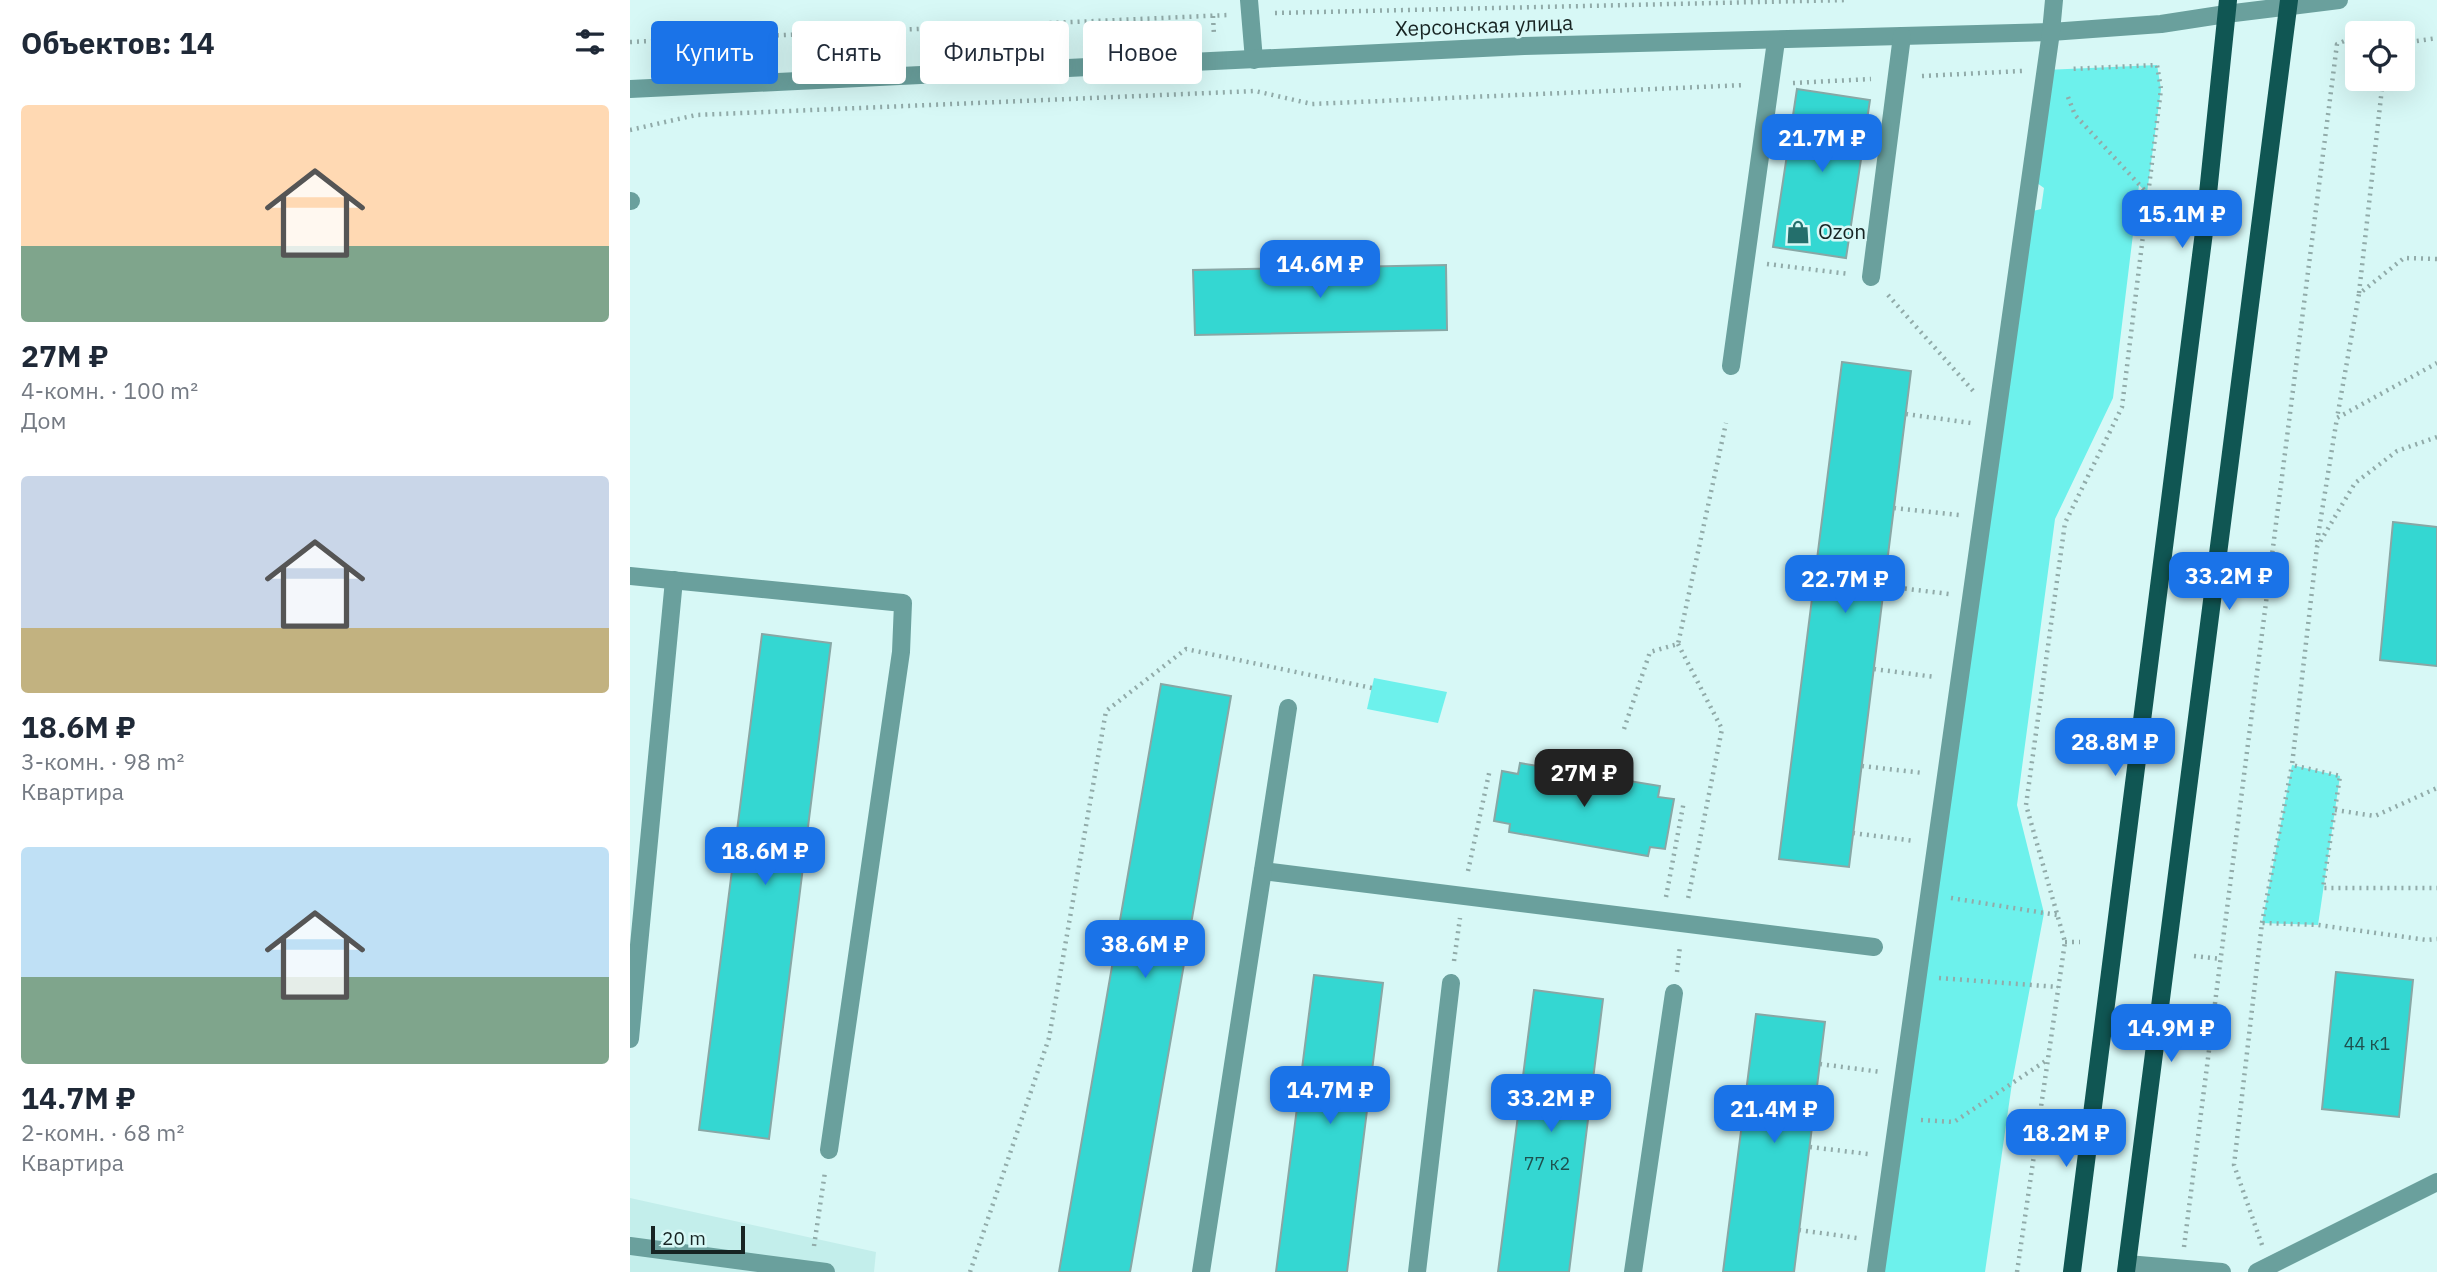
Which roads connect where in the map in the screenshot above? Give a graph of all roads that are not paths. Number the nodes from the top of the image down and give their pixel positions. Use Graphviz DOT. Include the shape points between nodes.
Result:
graph roads {
  1 [pos="1249,0"];
  2 [pos="2053,0"];
  3 [pos="2339,0"];
  4 [pos="2289,4"];
  5 [pos="2227,7"];
  6 [pos="2051,32"];
  7 [pos="1902,36"];
  8 [pos="1776,41"];
  9 [pos="1254,60"];
  10 [pos="630,89"];
  11 [pos="1871,277"];
  12 [pos="1731,366"];
  13 [pos="630,576"];
  14 [pos="674,580"];
  15 [pos="1288,708"];
  16 [pos="1263,871"];
  17 [pos="1874,947"];
  18 [pos="1451,983"];
  19 [pos="1674,993"];
  20 [pos="630,1039"];
  21 [pos="829,1150"];
  22 [pos="2437,1182"];
  23 [pos="630,1246"];
  24 [pos="2126,1268"];
  25 [pos="2263,1269"];
  26 [pos="826,1272"];
  27 [pos="1201,1272"];
  28 [pos="1417,1272"];
  29 [pos="1633,1272"];
  30 [pos="1876,1272"];
  31 [pos="2072,1272"];
  32 [pos="2222,1272"];
  1 -- 9 [label="street"];
  2 -- 6 [label="street"];
  3 -- 4 [label="street, Херсонская улица"];
  4 -- 5 [label="street, Херсонская улица"];
  4 -- 24 [label="main road"];
  5 -- 6 [label="street, Херсонская улица" via="2161,24"];
  5 -- 31 [label="main road" via="2204,232"];
  6 -- 7 [label="street, Херсонская улица"];
  6 -- 30 [label="street" via="2051,70 1982,518"];
  7 -- 8 [label="street, Херсонская улица"];
  7 -- 11 [label="street"];
  8 -- 9 [label="street, Херсонская улица" via="1524,46"];
  8 -- 12 [label="street"];
  9 -- 10 [label="street, Херсонская улица"];
  13 -- 14 [label="street"];
  14 -- 20 [label="street"];
  14 -- 21 [label="street" via="903,603 901,652"];
  15 -- 16 [label="street"];
  16 -- 17 [label="street"];
  16 -- 27 [label="street"];
  18 -- 28 [label="street"];
  19 -- 29 [label="street"];
  22 -- 25 [label="street"];
  23 -- 26 [label="street"];
  24 -- 32 [label="street"];
}
